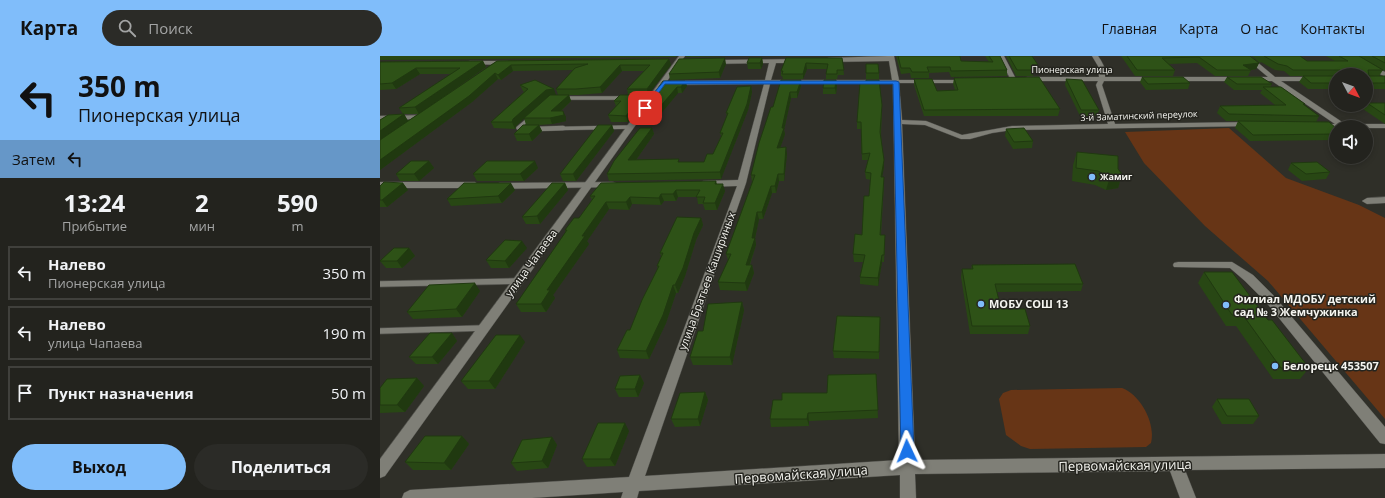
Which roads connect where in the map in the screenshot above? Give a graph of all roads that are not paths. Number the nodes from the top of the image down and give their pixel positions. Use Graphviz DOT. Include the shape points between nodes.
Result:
graph roads {
  1 [pos="506,56"];
  2 [pos="1001,56"];
  3 [pos="1095,56"];
  4 [pos="1246,56"];
  5 [pos="1352,56"];
  6 [pos="891,58"];
  7 [pos="679,60"];
  8 [pos="820,60"];
  9 [pos="773,61"];
  10 [pos="804,61"];
  11 [pos="702,62"];
  12 [pos="496,63"];
  13 [pos="512,63"];
  14 [pos="465,64"];
  15 [pos="484,72"];
  16 [pos="1385,75"];
  17 [pos="1006,79"];
  18 [pos="1013,79"];
  19 [pos="1102,79"];
  20 [pos="1329,79"];
  21 [pos="975,80"];
  22 [pos="1275,80"];
  23 [pos="896,82"];
  24 [pos="664,83"];
  25 [pos="768,83"];
  26 [pos="559,98"];
  27 [pos="629,98"];
  28 [pos="535,113"];
  29 [pos="380,118"];
  30 [pos="1335,120"];
  31 [pos="898,122"];
  32 [pos="1256,124"];
  33 [pos="408,125"];
  34 [pos="1329,125"];
  35 [pos="1112,126"];
  36 [pos="1306,126"];
  37 [pos="1373,126"];
  38 [pos="1385,126"];
  39 [pos="631,127"];
  40 [pos="742,183"];
  41 [pos="696,184"];
  42 [pos="380,185"];
  43 [pos="626,185"];
  44 [pos="588,186"];
  45 [pos="1385,200"];
  46 [pos="1367,201"];
  47 [pos="1178,265"];
  48 [pos="517,281"];
  49 [pos="380,284"];
  50 [pos="484,328"];
  51 [pos="380,331"];
  52 [pos="1385,438"];
  53 [pos="1385,461"];
  54 [pos="1175,464"];
  55 [pos="908,467"];
  56 [pos="380,471"];
  57 [pos="632,491"];
  58 [pos="410,498"];
  59 [pos="908,498"];
  60 [pos="1188,498"];
  1 -- 12 [label="street"];
  2 -- 18 [label="street"];
  3 -- 19 [label="street" via="1101,65"];
  4 -- 22 [label="street"];
  5 -- 16 [label="street"];
  6 -- 8 [label="street"];
  6 -- 23 [label="street"];
  7 -- 24 [label="street, улица Чапаева"];
  9 -- 10 [label="street"];
  9 -- 11 [label="street"];
  9 -- 25 [label="street, улица Братьев Кашириных"];
  12 -- 13 [label="street"];
  12 -- 14 [label="street"];
  12 -- 15 [label="street"];
  17 -- 18 [label="street, Пионерская улица"];
  18 -- 19 [label="street, Пионерская улица"];
  19 -- 22 [label="street, Пионерская улица"];
  19 -- 35 [label="street" via="1099,85"];
  20 -- 22 [label="street, Пионерская улица"];
  21 -- 23 [label="street"];
  22 -- 30 [label="street"];
  23 -- 25 [label="street"];
  23 -- 31 [label="street"];
  24 -- 25 [label="street"];
  24 -- 39 [label="street, улица Чапаева" via="649,98"];
  25 -- 40 [label="street, улица Братьев Кашириных"];
  26 -- 27 [label="lane"];
  28 -- 39 [label="lane" via="518,128"];
  29 -- 33 [label="street" via="423,114"];
  31 -- 35 [label="street, 3-й Заматинский переулок" via="926,123 962,137 1012,128"];
  31 -- 55 [label="street"];
  32 -- 35 [label="street, 3-й Заматинский переулок"];
  34 -- 36 [label="street"];
  37 -- 38 [label="street"];
  39 -- 44 [label="street, улица Чапаева"];
  40 -- 41 [label="street"];
  40 -- 57 [label="street, улица Братьев Кашириных"];
  42 -- 44 [label="street"];
  43 -- 44 [label="street"];
  44 -- 48 [label="street, улица Чапаева"];
  45 -- 46 [label="street"];
  47 -- 52 [label="street" via="1232,265 1249,278 1270,299"];
  48 -- 49 [label="lane"];
  48 -- 50 [label="street, улица Чапаева"];
  50 -- 51 [label="lane"];
  50 -- 56 [label="street, улица Чапаева"];
  53 -- 54 [label="street, Первомайская улица"];
  54 -- 55 [label="street, Первомайская улица"];
  54 -- 60 [label="street"];
  55 -- 57 [label="street, Первомайская улица"];
  55 -- 59 [label="street"];
  57 -- 58 [label="street, Первомайская улица"];
}
